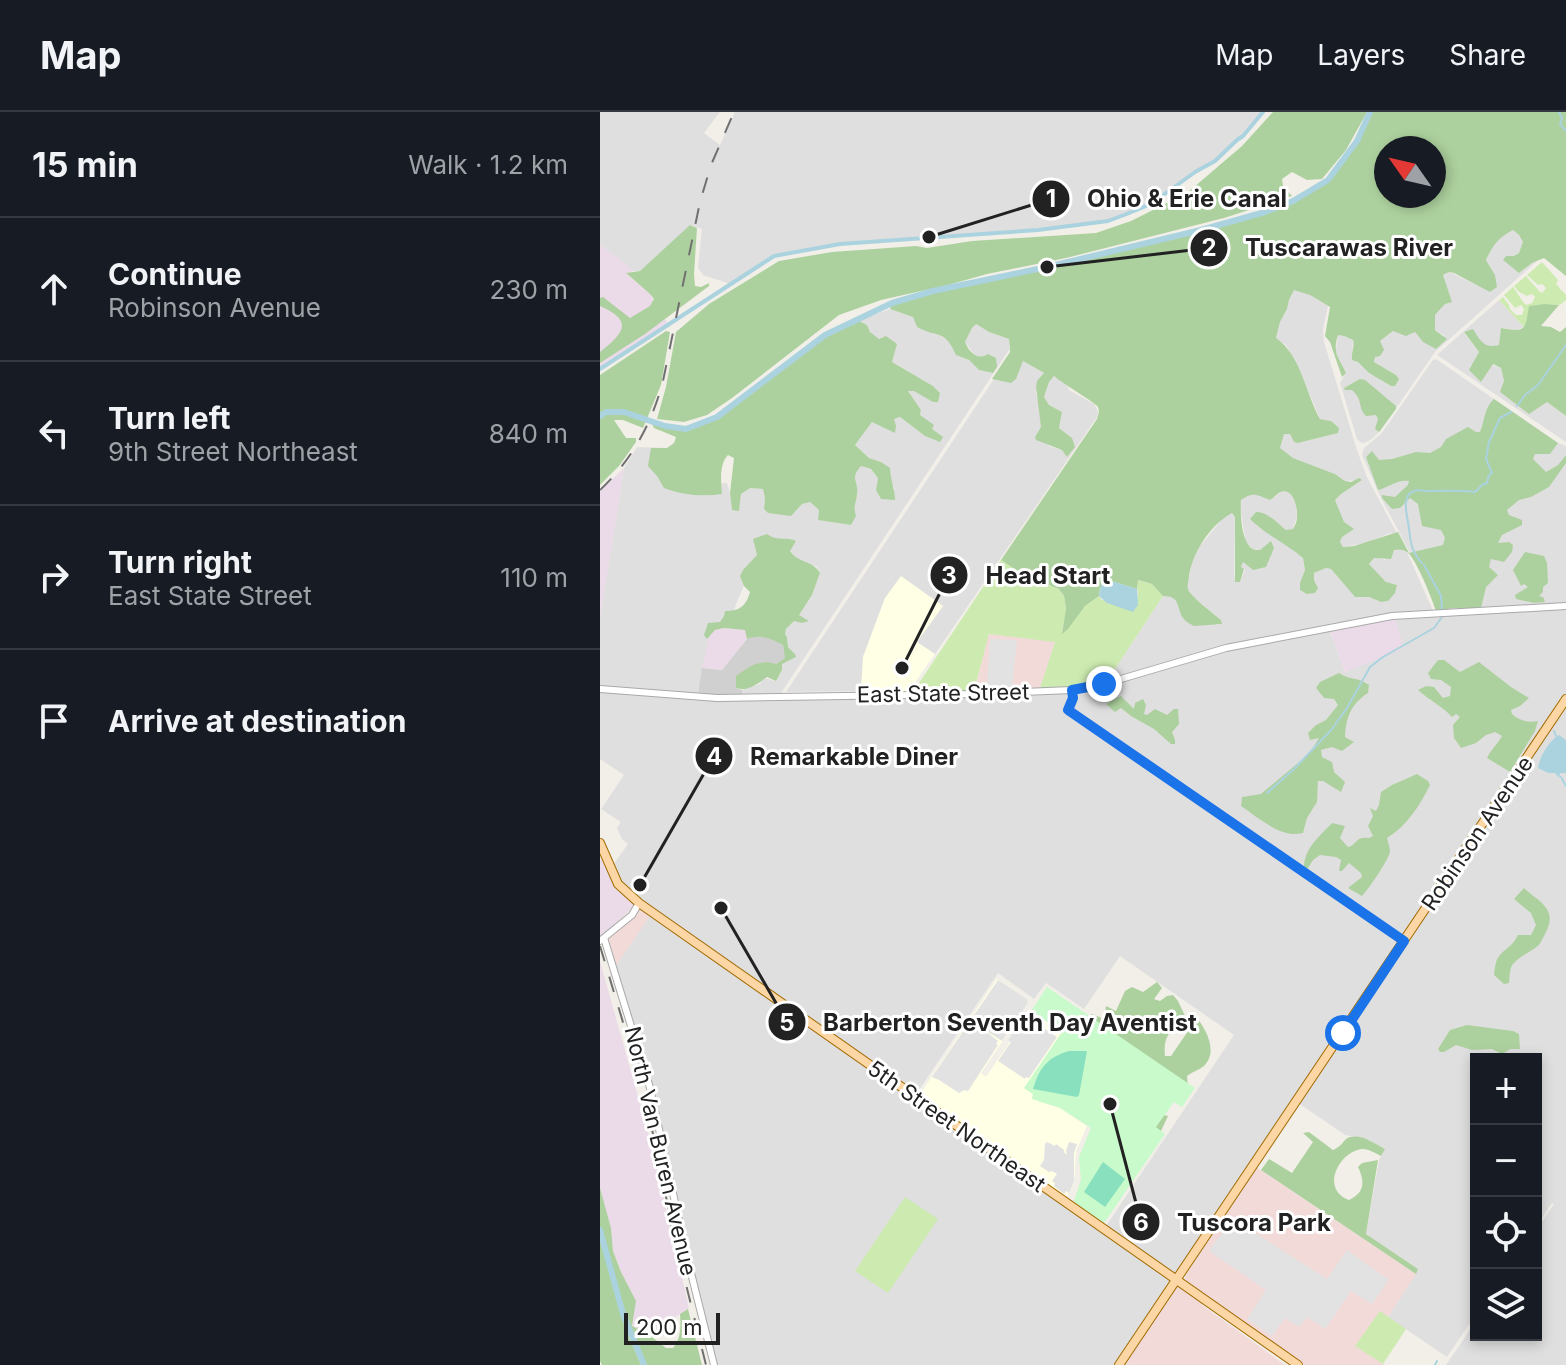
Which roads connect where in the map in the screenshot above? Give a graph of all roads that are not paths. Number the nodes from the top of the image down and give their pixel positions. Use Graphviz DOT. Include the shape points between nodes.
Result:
graph roads {
  1 [pos="1566,606"];
  2 [pos="600,689"];
  3 [pos="1072,690"];
  4 [pos="1566,699"];
  5 [pos="600,843"];
  6 [pos="639,903"];
  7 [pos="602,939"];
  8 [pos="1404,941"];
  9 [pos="1177,1280"];
  10 [pos="714,1365"];
  11 [pos="1119,1365"];
  12 [pos="1298,1365"];
  1 -- 3 [label="street, East State Street" via="1392,616 1226,648"];
  2 -- 3 [label="street, East State Street" via="717,698"];
  3 -- 8 [label="street" via="1068,710"];
  4 -- 8 [label="main road, Robinson Avenue"];
  5 -- 6 [label="main road, 5th Street Northeast" via="618,884"];
  6 -- 7 [label="street"];
  6 -- 9 [label="main road, 5th Street Northeast"];
  7 -- 10 [label="street, North Van Buren Avenue" via="650,1088"];
  8 -- 9 [label="main road, Robinson Avenue"];
  9 -- 11 [label="main road, Robinson Avenue"];
  9 -- 12 [label="main road, 5th Street Northeast"];
}
